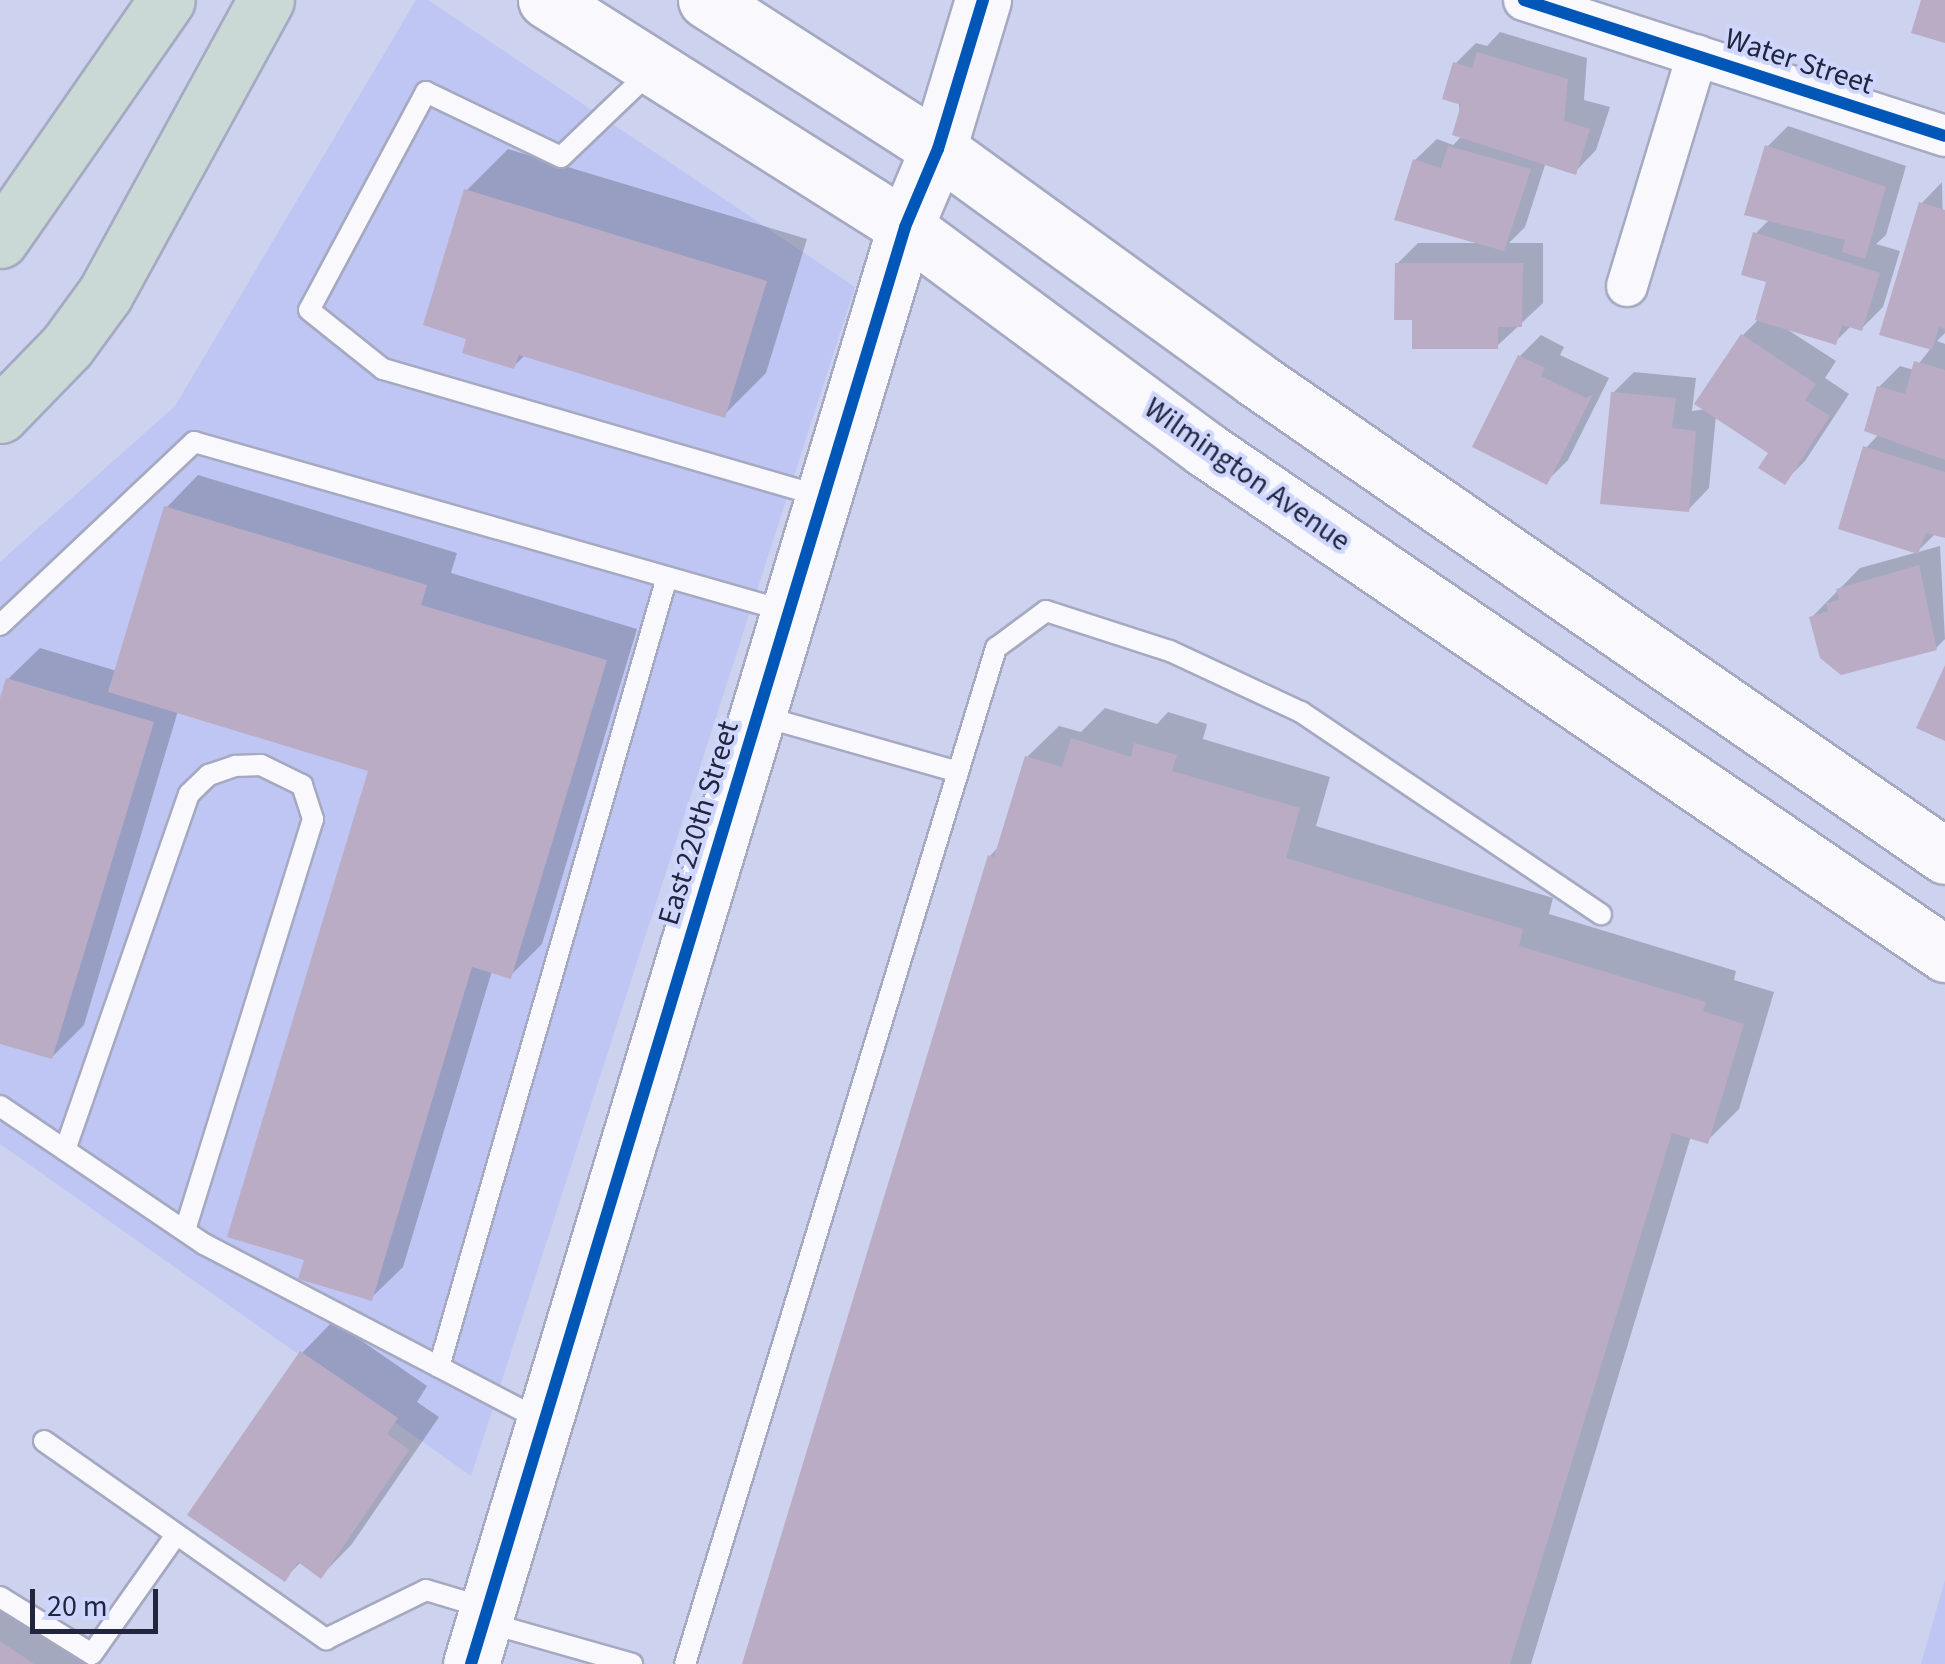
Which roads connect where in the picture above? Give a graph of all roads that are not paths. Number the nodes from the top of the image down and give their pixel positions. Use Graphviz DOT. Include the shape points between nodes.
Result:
graph roads {
  1 [pos="166,0"];
  2 [pos="266,0"];
  3 [pos="546,0"];
  4 [pos="706,0"];
  5 [pos="983,0"];
  6 [pos="1524,0"];
  7 [pos="1697,55"];
  8 [pos="653,70"];
  9 [pos="1945,136"];
  10 [pos="938,149"];
  11 [pos="905,227"];
  12 [pos="0,240"];
  13 [pos="1628,286"];
  14 [pos="0,415"];
  15 [pos="824,497"];
  16 [pos="668,577"];
  17 [pos="789,612"];
  18 [pos="0,625"];
  19 [pos="758,715"];
  20 [pos="958,772"];
  21 [pos="1945,856"];
  22 [pos="1601,914"];
  23 [pos="1945,954"];
  24 [pos="0,1106"];
  25 [pos="65,1150"];
  26 [pos="184,1231"];
  27 [pos="440,1367"];
  28 [pos="545,1422"];
  29 [pos="44,1441"];
  30 [pos="176,1534"];
  31 [pos="0,1597"];
  32 [pos="481,1631"];
  33 [pos="632,1664"];
  34 [pos="685,1664"];
  1 -- 12 [label="highway"];
  2 -- 14 [label="highway" via="105,294 68,346"];
  3 -- 8 [label="main road, Wilmington Avenue"];
  4 -- 10 [label="main road"];
  5 -- 10 [label="main road, East 220th Street"];
  6 -- 7 [label="street, Water Street"];
  7 -- 9 [label="street, Water Street"];
  7 -- 13 [label="street"];
  8 -- 11 [label="main road, Wilmington Avenue"];
  8 -- 15 [label="lane" via="561,157 426,92 309,310 383,369"];
  10 -- 11 [label="main road, East 220th Street"];
  10 -- 21 [label="main road" via="1254,378"];
  11 -- 15 [label="main road, East 220th Street"];
  11 -- 23 [label="main road, Wilmington Avenue" via="1205,449"];
  15 -- 17 [label="main road, East 220th Street"];
  16 -- 17 [label="lane"];
  16 -- 18 [label="lane" via="194,442"];
  16 -- 27 [label="lane"];
  17 -- 19 [label="main road, East 220th Street"];
  19 -- 20 [label="lane"];
  19 -- 28 [label="main road, East 220th Street"];
  20 -- 22 [label="lane" via="996,648 1046,611 1170,651 1301,712"];
  20 -- 34 [label="lane"];
  24 -- 25 [label="lane"];
  25 -- 26 [label="lane"];
  25 -- 26 [label="lane" via="189,794 209,775 235,766 261,765 302,785 313,818"];
  26 -- 27 [label="lane"];
  27 -- 28 [label="lane"];
  28 -- 32 [label="main road, East 220th Street"];
  29 -- 30 [label="lane"];
  30 -- 31 [label="lane" via="92,1654"];
  30 -- 32 [label="lane" via="326,1639 426,1590"];
  32 -- 33 [label="lane"];
}
